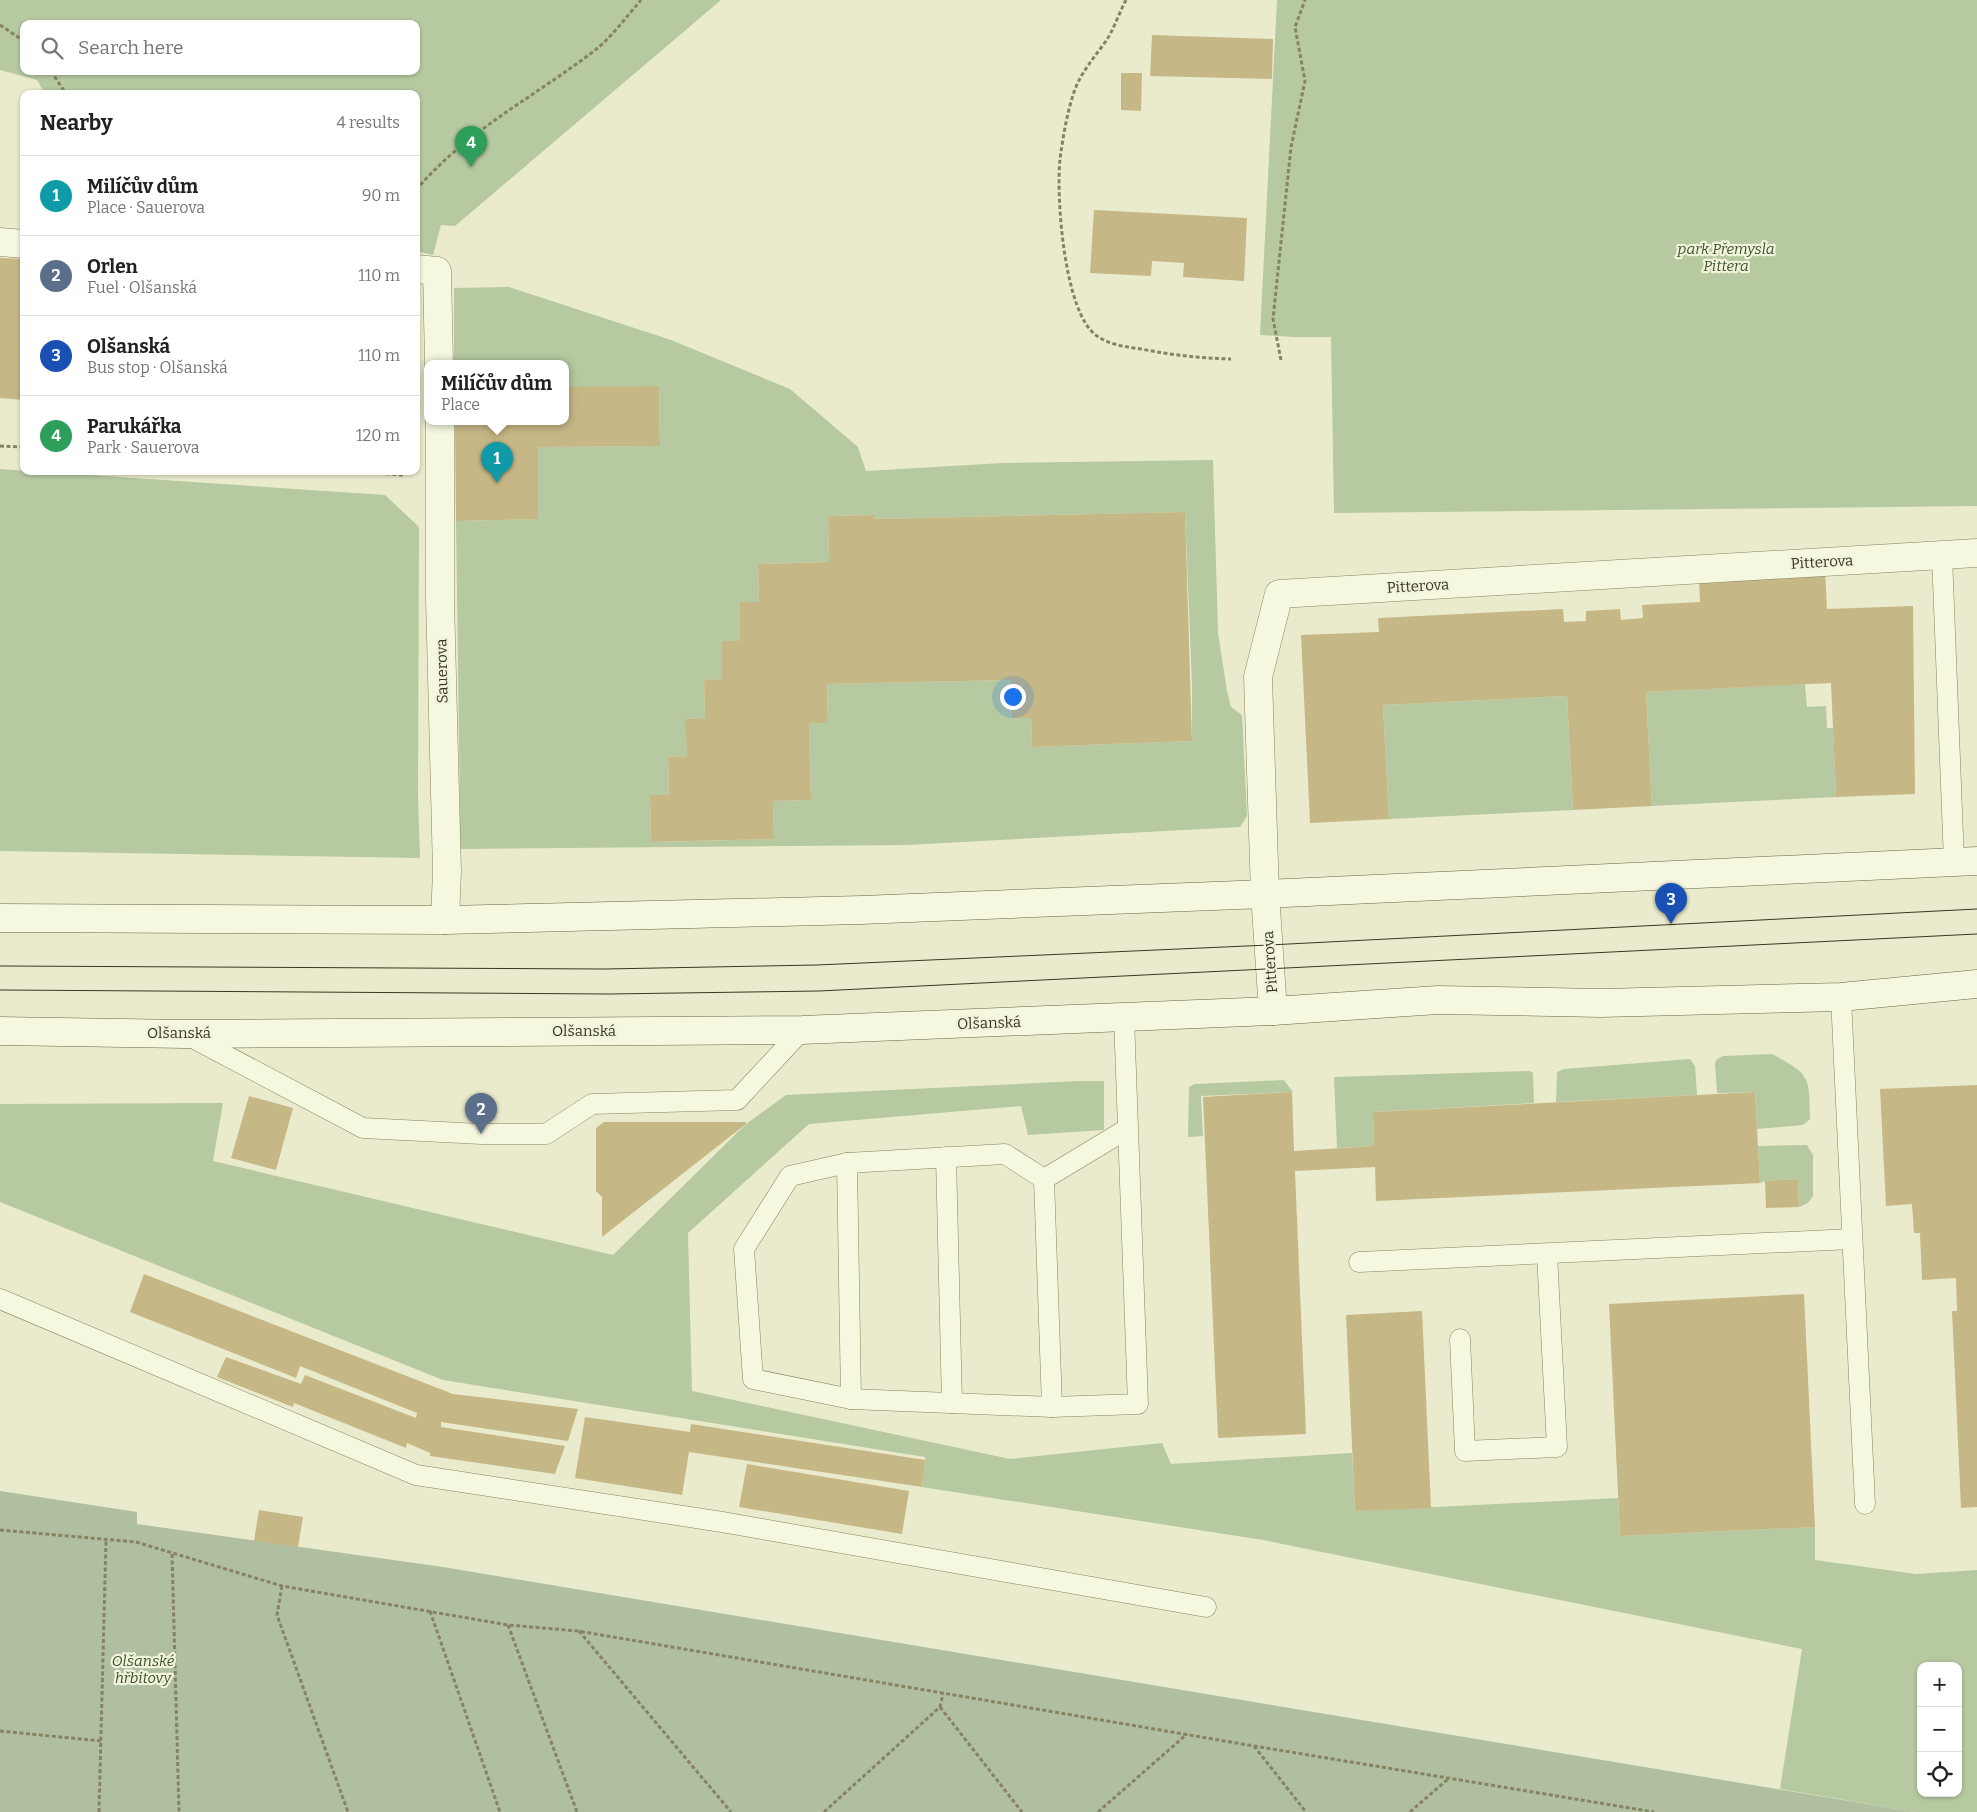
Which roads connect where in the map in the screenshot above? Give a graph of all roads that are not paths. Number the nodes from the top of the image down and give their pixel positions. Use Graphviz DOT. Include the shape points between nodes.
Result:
graph roads {
  1 [pos="0,242"];
  2 [pos="20,244"];
  3 [pos="420,269"];
  4 [pos="439,360"];
  5 [pos="440,425"];
  6 [pos="1977,553"];
  7 [pos="1942,555"];
  8 [pos="1966,861"];
  9 [pos="1264,894"];
  10 [pos="0,918"];
  11 [pos="445,920"];
  12 [pos="1977,984"];
  13 [pos="1841,997"];
  14 [pos="1273,1012"];
  15 [pos="1124,1017"];
  16 [pos="802,1030"];
  17 [pos="0,1031"];
  18 [pos="185,1034"];
  19 [pos="1127,1129"];
  20 [pos="946,1157"];
  21 [pos="847,1163"];
  22 [pos="1044,1179"];
  23 [pos="1852,1239"];
  24 [pos="1547,1254"];
  25 [pos="1360,1262"];
  26 [pos="0,1299"];
  27 [pos="1460,1339"];
  28 [pos="851,1399"];
  29 [pos="952,1403"];
  30 [pos="1052,1407"];
  31 [pos="1865,1504"];
  32 [pos="1206,1607"];
  1 -- 2 [label="street"];
  3 -- 4 [label="street" via="438,271"];
  5 -- 11 [label="street, Sauerova"];
  6 -- 7 [label="street, Pitterova"];
  7 -- 8 [label="lane"];
  7 -- 9 [label="street, Pitterova" via="1279,594 1258,677"];
  8 -- 9 [label="street"];
  9 -- 11 [label="street" via="861,910"];
  9 -- 14 [label="street, Pitterova"];
  10 -- 11 [label="street"];
  12 -- 13 [label="street, Olšanská"];
  13 -- 14 [label="street, Olšanská" via="1601,1003 1438,1000"];
  13 -- 23 [label="lane"];
  14 -- 15 [label="street, Olšanská"];
  15 -- 16 [label="street, Olšanská"];
  15 -- 19 [label="lane"];
  16 -- 18 [label="street, Olšanská"];
  16 -- 18 [label="lane" via="736,1100 592,1104 546,1134 363,1128"];
  17 -- 18 [label="street, Olšanská"];
  19 -- 22 [label="lane"];
  19 -- 30 [label="lane" via="1138,1404"];
  20 -- 21 [label="lane"];
  20 -- 22 [label="lane" via="1004,1154"];
  20 -- 29 [label="lane"];
  21 -- 28 [label="lane"];
  21 -- 28 [label="lane" via="790,1176 744,1249 753,1379"];
  22 -- 30 [label="lane"];
  23 -- 24 [label="lane"];
  23 -- 31 [label="lane"];
  24 -- 25 [label="lane"];
  24 -- 27 [label="lane" via="1556,1447 1465,1451"];
  26 -- 32 [label="lane" via="416,1475 722,1522"];
  28 -- 29 [label="lane"];
  29 -- 30 [label="lane"];
}
